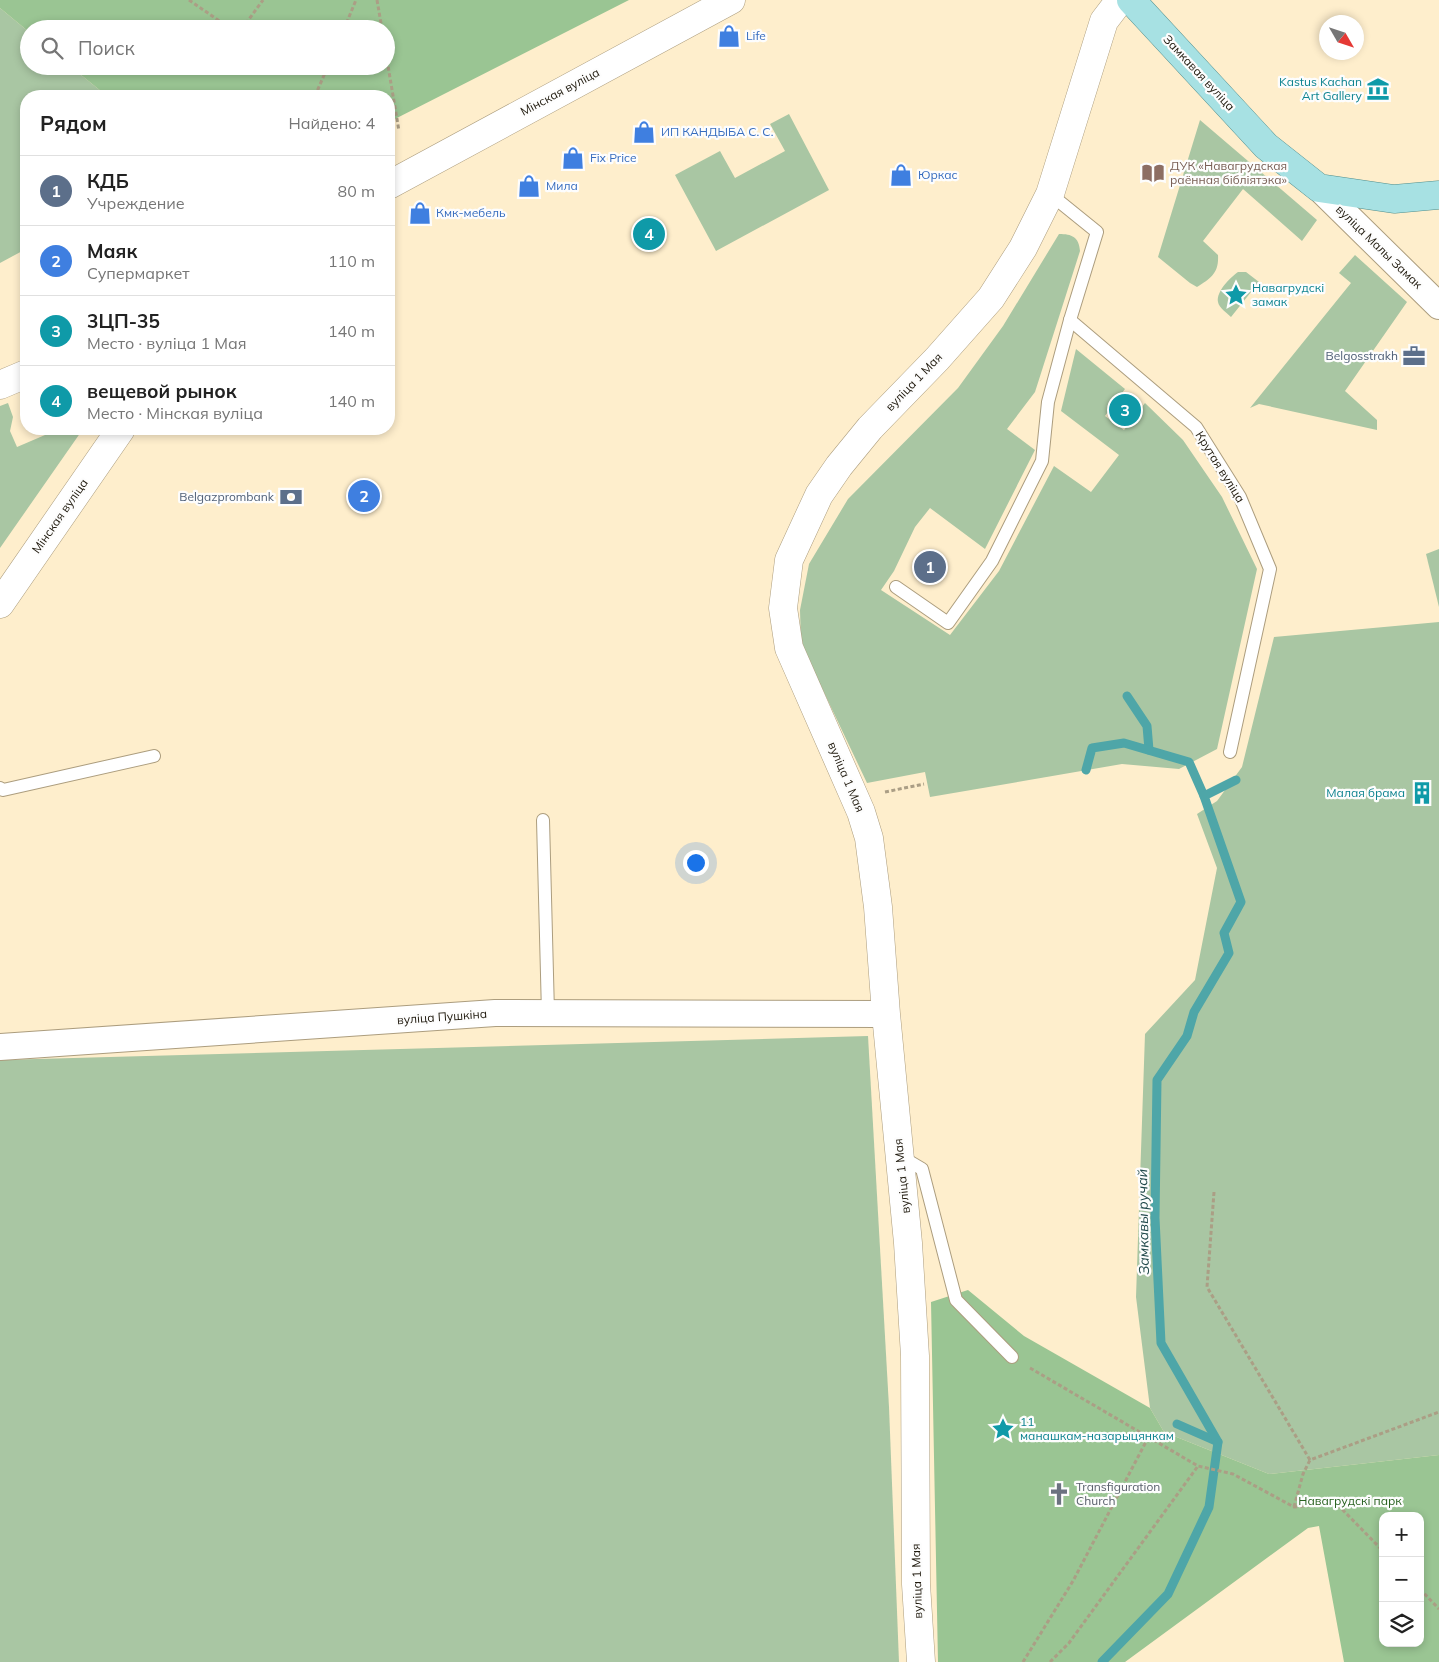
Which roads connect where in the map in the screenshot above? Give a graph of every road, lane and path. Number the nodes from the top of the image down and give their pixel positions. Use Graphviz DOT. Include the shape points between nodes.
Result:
graph roads {
  1 [pos="189,0"];
  2 [pos="263,0"];
  3 [pos="356,0"];
  4 [pos="377,0"];
  5 [pos="731,0"];
  6 [pos="1120,0"];
  7 [pos="1132,0"];
  8 [pos="218,20"];
  9 [pos="249,20"];
  10 [pos="348,20"];
  11 [pos="380,20"];
  12 [pos="324,75"];
  13 [pos="390,75"];
  14 [pos="318,90"];
  15 [pos="392,90"];
  16 [pos="395,107"];
  17 [pos="399,131"];
  18 [pos="395,182"];
  19 [pos="1319,188"];
  20 [pos="1050,194"];
  21 [pos="1439,195"];
  22 [pos="1439,306"];
  23 [pos="1070,320"];
  24 [pos="20,376"];
  25 [pos="0,384"];
  26 [pos="117,435"];
  27 [pos="896,587"];
  28 [pos="0,604"];
  29 [pos="1230,752"];
  30 [pos="154,756"];
  31 [pos="924,784"];
  32 [pos="0,788"];
  33 [pos="855,798"];
  34 [pos="543,820"];
  35 [pos="548,1013"];
  36 [pos="886,1014"];
  37 [pos="0,1047"];
  38 [pos="900,1156"];
  39 [pos="1214,1192"];
  40 [pos="1012,1357"];
  41 [pos="1439,1412"];
  42 [pos="1149,1436"];
  43 [pos="1310,1460"];
  44 [pos="1198,1466"];
  45 [pos="1294,1507"];
  46 [pos="1379,1547"];
  47 [pos="1424,1594"];
  48 [pos="1439,1609"];
  49 [pos="921,1662"];
  50 [pos="1023,1662"];
  51 [pos="1050,1662"];
  1 -- 8 [label="path"];
  2 -- 9 [label="path"];
  3 -- 10 [label="path"];
  4 -- 11 [label="path"];
  5 -- 18 [label="street, Мінская вуліца"];
  6 -- 20 [label="street, вуліца 1 Мая" via="1104,21"];
  7 -- 19 [label="main road" via="1266,146"];
  12 -- 14 [label="path"];
  13 -- 15 [label="path"];
  16 -- 17 [label="path"];
  19 -- 21 [label="main road" via="1394,199"];
  19 -- 22 [label="street, вуліца Малы Замак"];
  20 -- 23 [label="lane" via="1097,232"];
  20 -- 33 [label="street, вуліца 1 Мая" via="1024,248 991,298 870,428 839,466 819,495 790,560 783,608 789,648"];
  23 -- 27 [label="lane" via="1048,402 1042,461 992,561 948,623"];
  23 -- 29 [label="lane, Крутая вуліца" via="1196,427 1240,497 1270,569"];
  24 -- 25 [label="street"];
  26 -- 28 [label="street, Мінская вуліца"];
  30 -- 32 [label="lane" via="3,790"];
  31 -- 33 [label="path"];
  33 -- 36 [label="street, вуліца 1 Мая" via="869,838"];
  34 -- 35 [label="lane"];
  35 -- 36 [label="street, вуліца Пушкіна"];
  35 -- 37 [label="street, вуліца Пушкіна" via="495,1013"];
  36 -- 38 [label="street, вуліца 1 Мая"];
  38 -- 40 [label="lane" via="922,1169 956,1300"];
  38 -- 49 [label="street, вуліца 1 Мая" via="915,1356 916,1584"];
  39 -- 43 [label="path" via="1207,1287"];
  40 -- 42 [label="path"];
  41 -- 43 [label="path"];
  42 -- 44 [label="path"];
  42 -- 50 [label="path" via="1077,1573"];
  43 -- 45 [label="path"];
  44 -- 45 [label="path" via="1233,1474"];
  44 -- 51 [label="path" via="1069,1643"];
  45 -- 46 [label="path" via="1336,1503"];
  47 -- 48 [label="path"];
}
